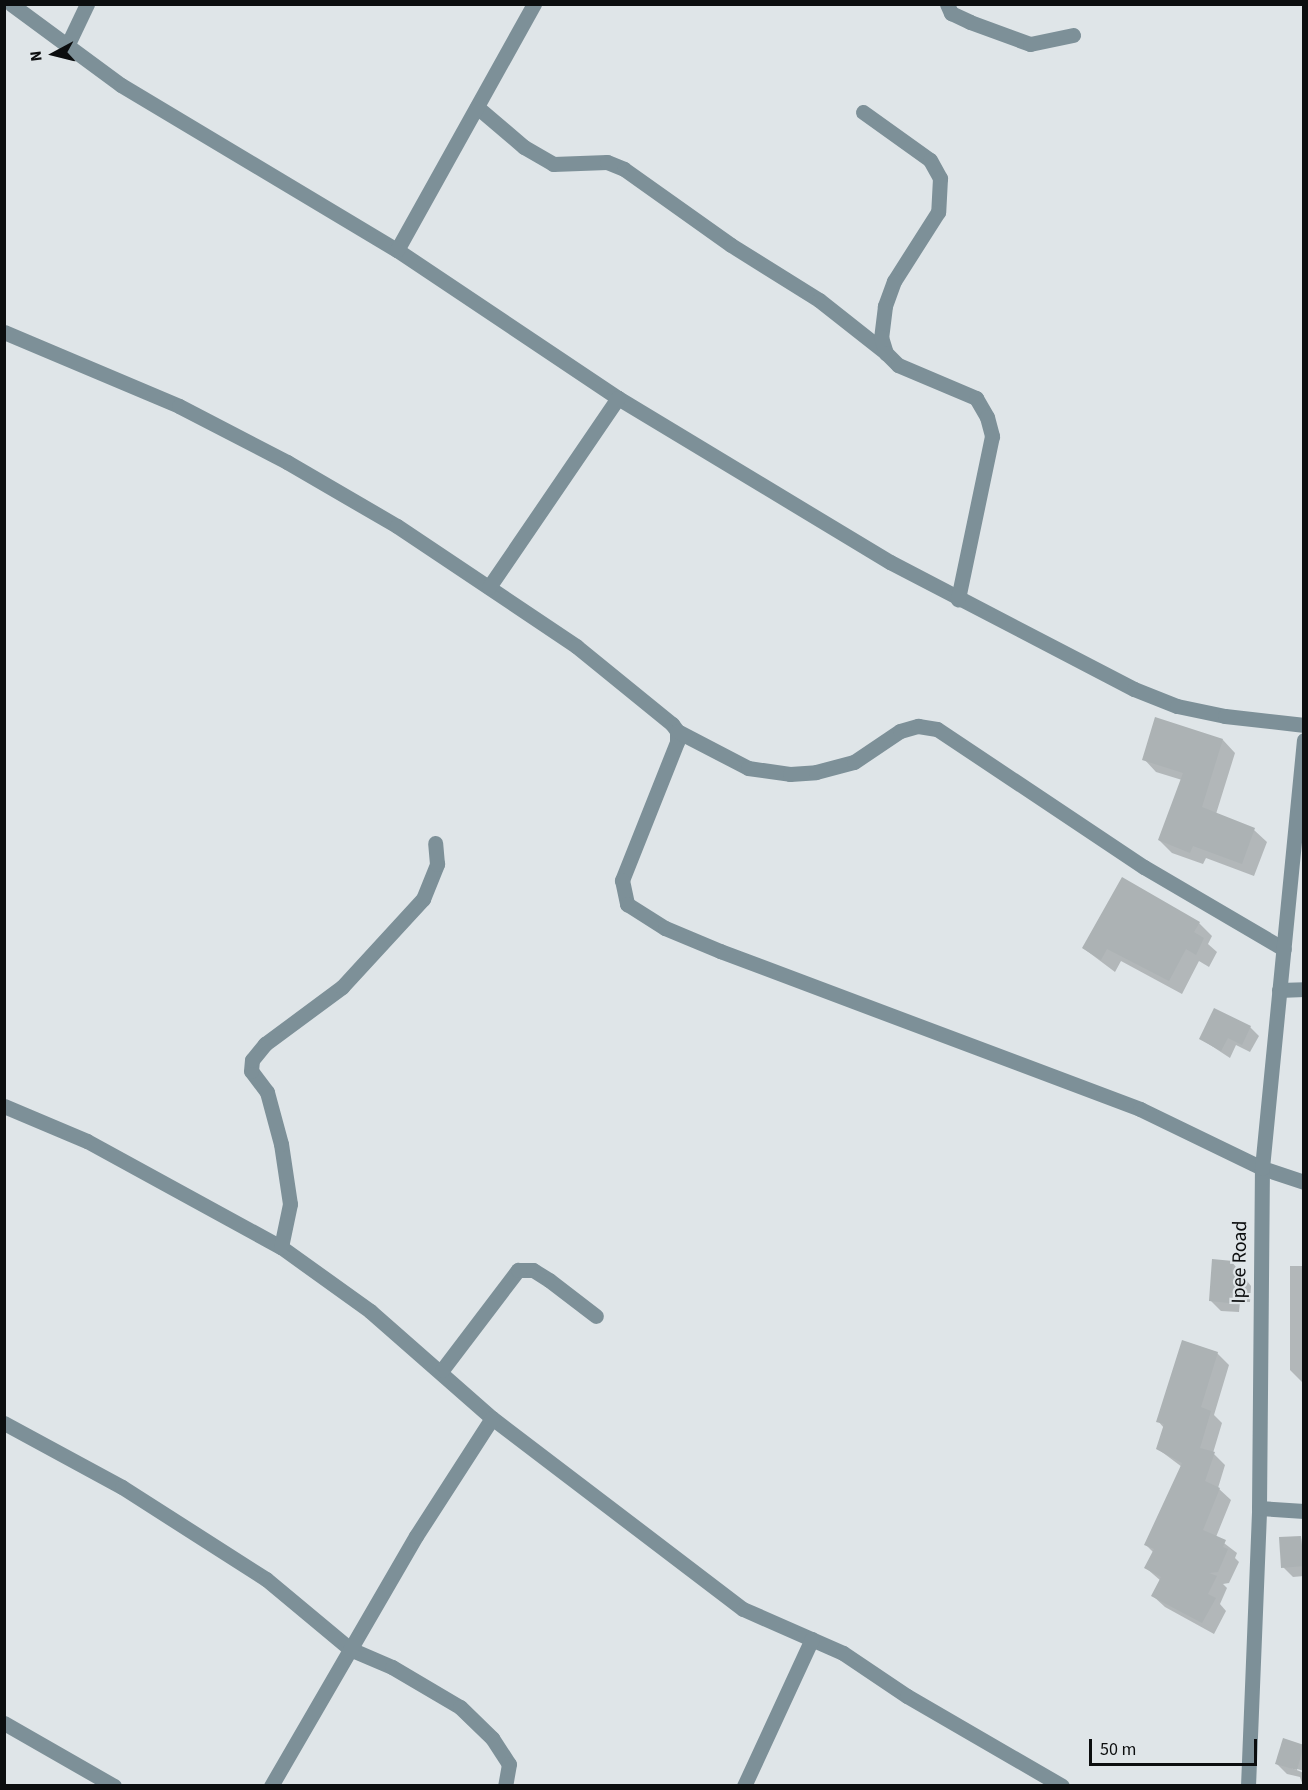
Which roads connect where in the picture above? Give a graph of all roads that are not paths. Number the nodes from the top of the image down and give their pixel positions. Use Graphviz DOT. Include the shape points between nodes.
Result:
graph roads {
  1 [pos="11,4"];
  2 [pos="87,4"];
  3 [pos="534,4"];
  4 [pos="947,4"];
  5 [pos="1073,35"];
  6 [pos="67,46"];
  7 [pos="477,108"];
  8 [pos="863,111"];
  9 [pos="397,250"];
  10 [pos="4,332"];
  11 [pos="886,353"];
  12 [pos="618,398"];
  13 [pos="489,587"];
  14 [pos="957,600"];
  15 [pos="1304,725"];
  16 [pos="677,731"];
  17 [pos="1304,740"];
  18 [pos="435,843"];
  19 [pos="1284,949"];
  20 [pos="1304,989"];
  21 [pos="1279,990"];
  22 [pos="4,1106"];
  23 [pos="1262,1168"];
  24 [pos="1304,1182"];
  25 [pos="281,1247"];
  26 [pos="596,1316"];
  27 [pos="442,1370"];
  28 [pos="492,1418"];
  29 [pos="4,1423"];
  30 [pos="1259,1508"];
  31 [pos="1304,1511"];
  32 [pos="812,1639"];
  33 [pos="350,1649"];
  34 [pos="4,1723"];
  35 [pos="114,1785"];
  36 [pos="271,1785"];
  37 [pos="505,1785"];
  38 [pos="744,1785"];
  39 [pos="1062,1785"];
  40 [pos="1248,1785"];
  1 -- 6 [label="street"];
  2 -- 6 [label="street"];
  3 -- 7 [label="street"];
  4 -- 5 [label="street" via="951,13 1030,44"];
  6 -- 9 [label="street" via="121,85"];
  7 -- 9 [label="street"];
  7 -- 11 [label="street" via="524,147 553,164 608,162 624,169 731,245 819,300"];
  8 -- 11 [label="street" via="930,160 940,178 938,212 894,281 885,306 881,337"];
  9 -- 12 [label="street"];
  10 -- 13 [label="street" via="179,406 286,462 397,526"];
  11 -- 14 [label="street" via="898,365 976,398 987,417 992,436"];
  12 -- 13 [label="street"];
  12 -- 14 [label="street"];
  13 -- 16 [label="street" via="576,646"];
  14 -- 15 [label="street" via="1177,706 1225,717"];
  16 -- 19 [label="street" via="748,768 790,774 854,762 900,731 918,726 937,729 1144,867"];
  16 -- 23 [label="street" via="677,742 622,880 627,904 665,928 720,951 1140,1109"];
  17 -- 19 [label="street, Ipee Road"];
  18 -- 25 [label="street" via="437,864 423,899 342,987 265,1044 252,1060 251,1071 267,1092 281,1144 290,1204"];
  19 -- 21 [label="street, Ipee Road"];
  20 -- 21 [label="street"];
  21 -- 23 [label="street, Ipee Road"];
  22 -- 25 [label="street" via="87,1142"];
  23 -- 24 [label="street"];
  23 -- 30 [label="street, Ipee Road"];
  25 -- 27 [label="street" via="370,1311"];
  26 -- 27 [label="street" via="533,1270 518,1270"];
  27 -- 28 [label="street"];
  28 -- 32 [label="street" via="743,1609"];
  28 -- 33 [label="street"];
  29 -- 33 [label="street" via="122,1486 266,1579"];
  30 -- 31 [label="street"];
  30 -- 40 [label="street, Ipee Road"];
  32 -- 38 [label="street"];
  32 -- 39 [label="street" via="843,1653 907,1696"];
  33 -- 36 [label="street"];
  33 -- 37 [label="street" via="412,1677 460,1707 492,1738 509,1764"];
  34 -- 35 [label="street"];
}
